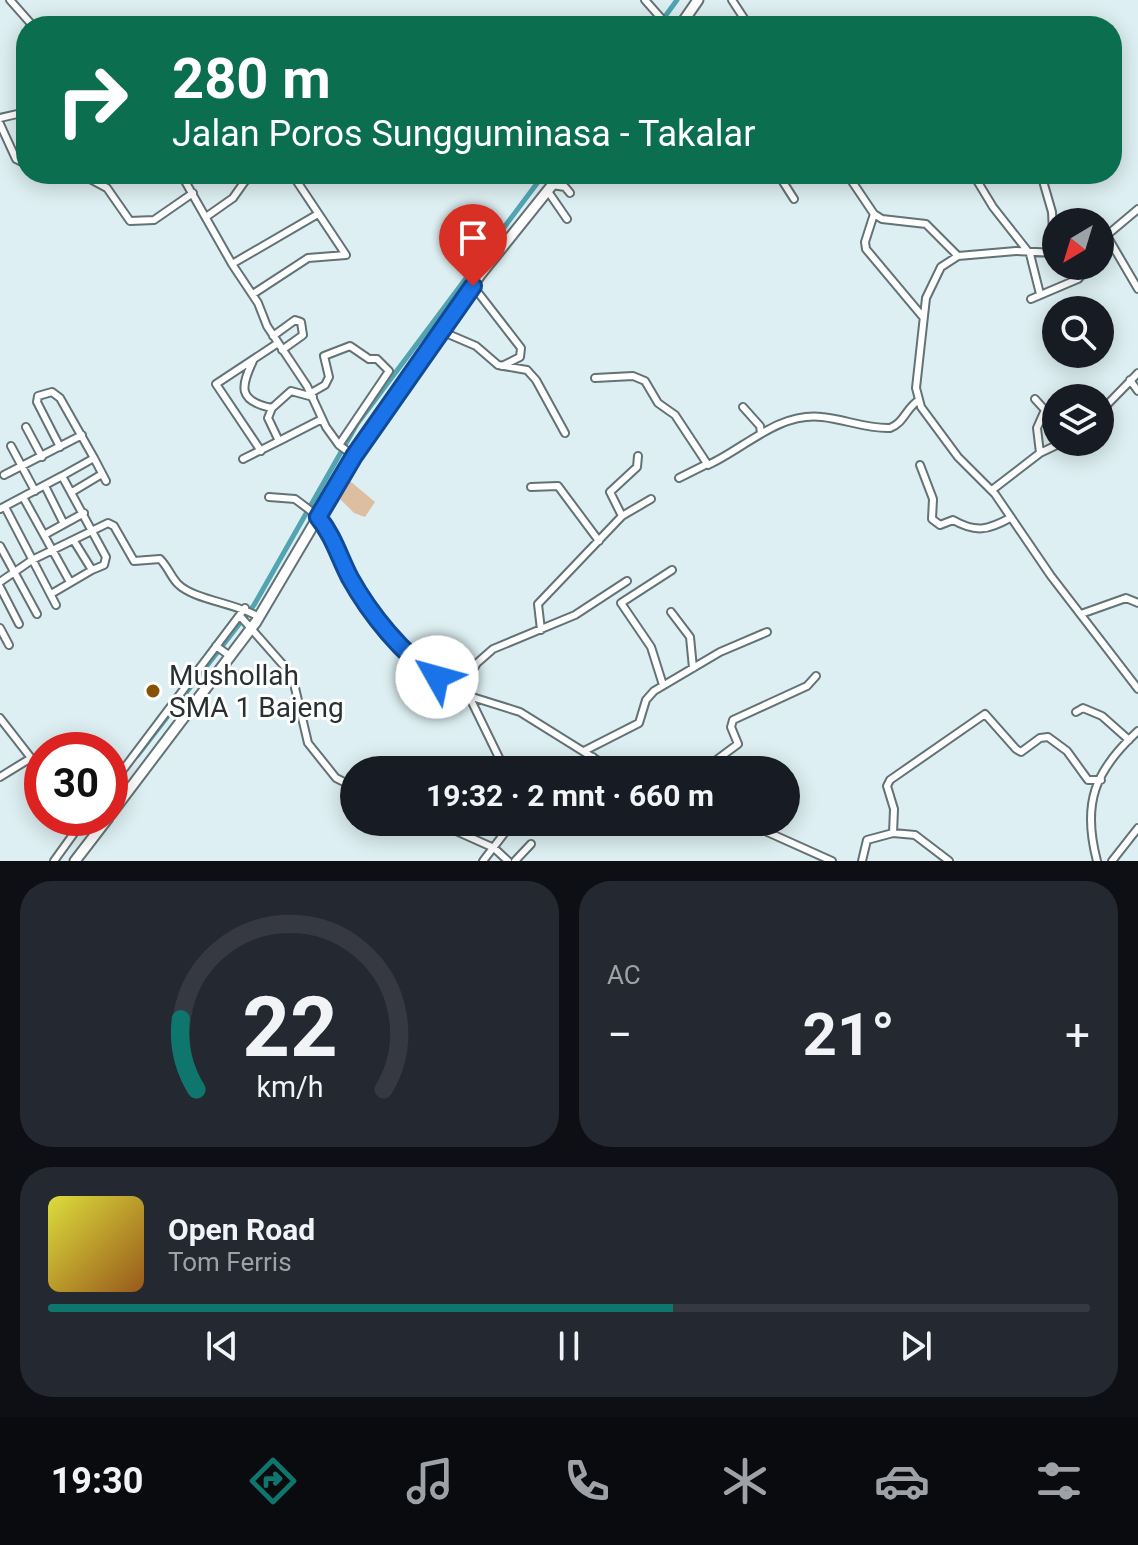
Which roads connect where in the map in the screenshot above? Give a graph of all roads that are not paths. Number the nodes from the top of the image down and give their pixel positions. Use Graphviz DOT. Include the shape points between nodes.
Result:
graph roads {
  1 [pos="10,0"];
  2 [pos="645,0"];
  3 [pos="24,16"];
  4 [pos="658,16"];
  5 [pos="0,121"];
  6 [pos="16,159"];
  7 [pos="100,184"];
  8 [pos="187,184"];
  9 [pos="243,184"];
  10 [pos="298,184"];
  11 [pos="552,184"];
  12 [pos="784,184"];
  13 [pos="854,184"];
  14 [pos="979,184"];
  15 [pos="1044,184"];
  16 [pos="549,188"];
  17 [pos="193,193"];
  18 [pos="570,193"];
  19 [pos="794,199"];
  20 [pos="1051,208"];
  21 [pos="1138,209"];
  22 [pos="318,214"];
  23 [pos="874,214"];
  24 [pos="206,217"];
  25 [pos="567,219"];
  26 [pos="1114,230"];
  27 [pos="356,253"];
  28 [pos="1030,254"];
  29 [pos="1042,254"];
  30 [pos="346,255"];
  31 [pos="1114,255"];
  32 [pos="958,256"];
  33 [pos="232,264"];
  34 [pos="1075,280"];
  35 [pos="473,286"];
  36 [pos="1138,289"];
  37 [pos="253,294"];
  38 [pos="1040,294"];
  39 [pos="1031,299"];
  40 [pos="923,317"];
  41 [pos="441,331"];
  42 [pos="273,336"];
  43 [pos="280,346"];
  44 [pos="253,361"];
  45 [pos="501,366"];
  46 [pos="1138,373"];
  47 [pos="595,378"];
  48 [pos="1130,380"];
  49 [pos="1138,391"];
  50 [pos="312,395"];
  51 [pos="1114,397"];
  52 [pos="1035,399"];
  53 [pos="919,400"];
  54 [pos="743,407"];
  55 [pos="272,408"];
  56 [pos="322,419"];
  57 [pos="26,427"];
  58 [pos="565,433"];
  59 [pos="761,433"];
  60 [pos="82,435"];
  61 [pos="279,441"];
  62 [pos="11,446"];
  63 [pos="340,446"];
  64 [pos="60,447"];
  65 [pos="261,451"];
  66 [pos="1040,453"];
  67 [pos="351,455"];
  68 [pos="638,456"];
  69 [pos="42,457"];
  70 [pos="94,458"];
  71 [pos="243,459"];
  72 [pos="705,465"];
  73 [pos="920,465"];
  74 [pos="22,468"];
  75 [pos="4,475"];
  76 [pos="62,476"];
  77 [pos="679,478"];
  78 [pos="45,486"];
  79 [pos="531,487"];
  80 [pos="992,490"];
  81 [pos="35,491"];
  82 [pos="72,492"];
  83 [pos="23,497"];
  84 [pos="269,497"];
  85 [pos="651,499"];
  86 [pos="2,508"];
  87 [pos="84,513"];
  88 [pos="316,516"];
  89 [pos="622,516"];
  90 [pos="1010,518"];
  91 [pos="64,524"];
  92 [pos="94,530"];
  93 [pos="44,535"];
  94 [pos="74,541"];
  95 [pos="599,541"];
  96 [pos="0,546"];
  97 [pos="53,552"];
  98 [pos="32,560"];
  99 [pos="92,570"];
  100 [pos="672,570"];
  101 [pos="14,573"];
  102 [pos="627,581"];
  103 [pos="70,582"];
  104 [pos="0,584"];
  105 [pos="51,594"];
  106 [pos="1138,603"];
  107 [pos="56,605"];
  108 [pos="246,609"];
  109 [pos="671,612"];
  110 [pos="37,614"];
  111 [pos="1081,614"];
  112 [pos="257,616"];
  113 [pos="245,621"];
  114 [pos="19,624"];
  115 [pos="541,630"];
  116 [pos="1,631"];
  117 [pos="767,632"];
  118 [pos="9,645"];
  119 [pos="217,647"];
  120 [pos="226,650"];
  121 [pos="211,655"];
  122 [pos="693,668"];
  123 [pos="816,676"];
  124 [pos="663,685"];
  125 [pos="1138,689"];
  126 [pos="461,690"];
  127 [pos="182,693"];
  128 [pos="469,696"];
  129 [pos="191,701"];
  130 [pos="1076,712"];
  131 [pos="0,718"];
  132 [pos="1138,731"];
  133 [pos="1129,740"];
  134 [pos="24,749"];
  135 [pos="584,751"];
  136 [pos="498,756"];
  137 [pos="592,756"];
  138 [pos="722,756"];
  139 [pos="24,762"];
  140 [pos="128,762"];
  141 [pos="0,777"];
  142 [pos="340,780"];
  143 [pos="1101,780"];
  144 [pos="128,790"];
  145 [pos="1138,828"];
  146 [pos="893,833"];
  147 [pos="76,836"];
  148 [pos="83,836"];
  149 [pos="467,836"];
  150 [pos="503,836"];
  151 [pos="777,836"];
  152 [pos="531,844"];
  153 [pos="494,848"];
  154 [pos="815,853"];
  155 [pos="54,861"];
  156 [pos="75,861"];
  157 [pos="483,861"];
  158 [pos="508,861"];
  159 [pos="515,861"];
  160 [pos="819,861"];
  161 [pos="832,861"];
  162 [pos="862,861"];
  163 [pos="949,861"];
  164 [pos="1097,861"];
  165 [pos="1112,861"];
  1 -- 3 [label="street"];
  2 -- 4 [label="street"];
  5 -- 6 [label="street"];
  7 -- 17 [label="street" via="130,221 154,220"];
  8 -- 17 [label="street"];
  9 -- 24 [label="street"];
  10 -- 22 [label="street"];
  11 -- 16 [label="highway"];
  12 -- 19 [label="street"];
  13 -- 23 [label="street"];
  14 -- 28 [label="street"];
  15 -- 20 [label="street"];
  16 -- 18 [label="street" via="565,187"];
  16 -- 25 [label="street"];
  16 -- 35 [label="highway"];
  17 -- 24 [label="street"];
  21 -- 26 [label="street"];
  22 -- 30 [label="street"];
  22 -- 33 [label="street"];
  23 -- 32 [label="street" via="926,224"];
  23 -- 40 [label="street" via="866,249"];
  24 -- 33 [label="street"];
  27 -- 30 [label="street"];
  28 -- 29 [label="street"];
  28 -- 32 [label="street"];
  28 -- 38 [label="street"];
  30 -- 37 [label="street" via="308,258"];
  31 -- 36 [label="street"];
  32 -- 40 [label="street" via="934,279"];
  33 -- 37 [label="street"];
  34 -- 38 [label="street"];
  35 -- 41 [label="highway"];
  35 -- 45 [label="street" via="521,348 520,357"];
  37 -- 42 [label="street"];
  38 -- 39 [label="street"];
  40 -- 53 [label="street"];
  41 -- 45 [label="street" via="476,346"];
  41 -- 67 [label="highway"];
  42 -- 43 [label="street"];
  42 -- 43 [label="street" via="295,320 301,322 301,336"];
  43 -- 44 [label="street"];
  43 -- 50 [label="street"];
  44 -- 55 [label="street" via="243,387 256,404"];
  44 -- 65 [label="street" via="216,384"];
  45 -- 58 [label="street" via="521,367 531,374"];
  46 -- 48 [label="street"];
  47 -- 72 [label="street" via="633,376 645,381 658,403 675,415"];
  48 -- 49 [label="street"];
  48 -- 51 [label="street"];
  50 -- 55 [label="street" via="291,391"];
  50 -- 56 [label="street"];
  50 -- 63 [label="street" via="329,377 323,358 340,347 356,348 389,371"];
  52 -- 66 [label="street" via="1045,410 1037,428"];
  53 -- 59 [label="street" via="890,428 820,416"];
  53 -- 80 [label="street" via="958,457"];
  54 -- 59 [label="street"];
  55 -- 61 [label="street" via="268,421"];
  56 -- 61 [label="street"];
  56 -- 63 [label="street"];
  57 -- 69 [label="street"];
  59 -- 72 [label="street"];
  60 -- 64 [label="street"];
  60 -- 64 [label="street" via="56,394 40,395 38,405"];
  60 -- 70 [label="street"];
  61 -- 65 [label="street"];
  62 -- 74 [label="street"];
  63 -- 67 [label="street"];
  64 -- 69 [label="street"];
  65 -- 71 [label="street"];
  66 -- 80 [label="street"];
  67 -- 88 [label="highway"];
  68 -- 89 [label="street" via="637,467 611,491"];
  69 -- 74 [label="street"];
  70 -- 76 [label="street"];
  70 -- 82 [label="street" via="104,478"];
  72 -- 77 [label="street"];
  73 -- 90 [label="street" via="933,499 932,519 940,525 953,520 969,530 981,530"];
  74 -- 75 [label="street"];
  74 -- 81 [label="street"];
  76 -- 78 [label="street"];
  76 -- 82 [label="street"];
  78 -- 81 [label="street"];
  78 -- 91 [label="street"];
  79 -- 95 [label="street" via="558,486"];
  80 -- 90 [label="street"];
  81 -- 83 [label="street"];
  82 -- 87 [label="street"];
  83 -- 86 [label="street"];
  83 -- 93 [label="street"];
  84 -- 88 [label="street" via="286,497"];
  85 -- 89 [label="street"];
  86 -- 98 [label="street"];
  87 -- 91 [label="street"];
  87 -- 92 [label="street"];
  88 -- 112 [label="highway"];
  88 -- 126 [label="street" via="336,542 351,579 405,651"];
  89 -- 95 [label="street"];
  90 -- 111 [label="street"];
  91 -- 93 [label="street"];
  92 -- 94 [label="street"];
  92 -- 99 [label="street" via="107,561"];
  92 -- 108 [label="street" via="112,523 134,561 160,559 181,586 208,600"];
  93 -- 97 [label="street"];
  94 -- 97 [label="street"];
  94 -- 99 [label="street"];
  95 -- 115 [label="street" via="538,604"];
  96 -- 101 [label="street"];
  97 -- 98 [label="street"];
  97 -- 103 [label="street"];
  98 -- 101 [label="street"];
  98 -- 105 [label="street"];
  99 -- 103 [label="street"];
  100 -- 124 [label="street" via="621,603 652,650"];
  101 -- 104 [label="street"];
  101 -- 110 [label="street"];
  102 -- 115 [label="street" via="581,612"];
  103 -- 105 [label="street"];
  104 -- 114 [label="street"];
  105 -- 107 [label="street"];
  106 -- 111 [label="street" via="1126,598"];
  108 -- 112 [label="street"];
  108 -- 113 [label="street"];
  109 -- 122 [label="street" via="690,637"];
  111 -- 125 [label="street"];
  112 -- 113 [label="highway"];
  113 -- 120 [label="highway"];
  113 -- 120 [label="street"];
  113 -- 142 [label="street" via="292,675 308,743"];
  115 -- 126 [label="street" via="493,649"];
  116 -- 118 [label="street"];
  117 -- 122 [label="street"];
  119 -- 120 [label="street"];
  119 -- 120 [label="street"];
  119 -- 121 [label="street"];
  120 -- 121 [label="street"];
  120 -- 129 [label="highway"];
  121 -- 127 [label="street"];
  122 -- 124 [label="street"];
  123 -- 138 [label="street" via="807,686 733,720 738,744"];
  124 -- 135 [label="street" via="648,696 639,723"];
  126 -- 128 [label="street"];
  127 -- 129 [label="street"];
  127 -- 140 [label="street"];
  128 -- 135 [label="street" via="520,712"];
  128 -- 136 [label="street"];
  129 -- 144 [label="highway"];
  130 -- 133 [label="street" via="1094,710"];
  131 -- 134 [label="street"];
  132 -- 133 [label="street"];
  133 -- 143 [label="street"];
  135 -- 137 [label="street"];
  139 -- 141 [label="street"];
  143 -- 146 [label="street" via="1089,781 1067,751 1048,737 1019,751 985,714 888,783"];
  143 -- 164 [label="street" via="1088,812"];
  145 -- 165 [label="street"];
  146 -- 162 [label="street" via="867,840"];
  146 -- 163 [label="street" via="915,835"];
  147 -- 155 [label="street"];
  148 -- 156 [label="highway"];
  149 -- 153 [label="street"];
  150 -- 153 [label="street"];
  151 -- 154 [label="street"];
  152 -- 159 [label="street"];
  153 -- 157 [label="street"];
  153 -- 158 [label="street"];
  154 -- 160 [label="street"];
  154 -- 161 [label="street"];
}
